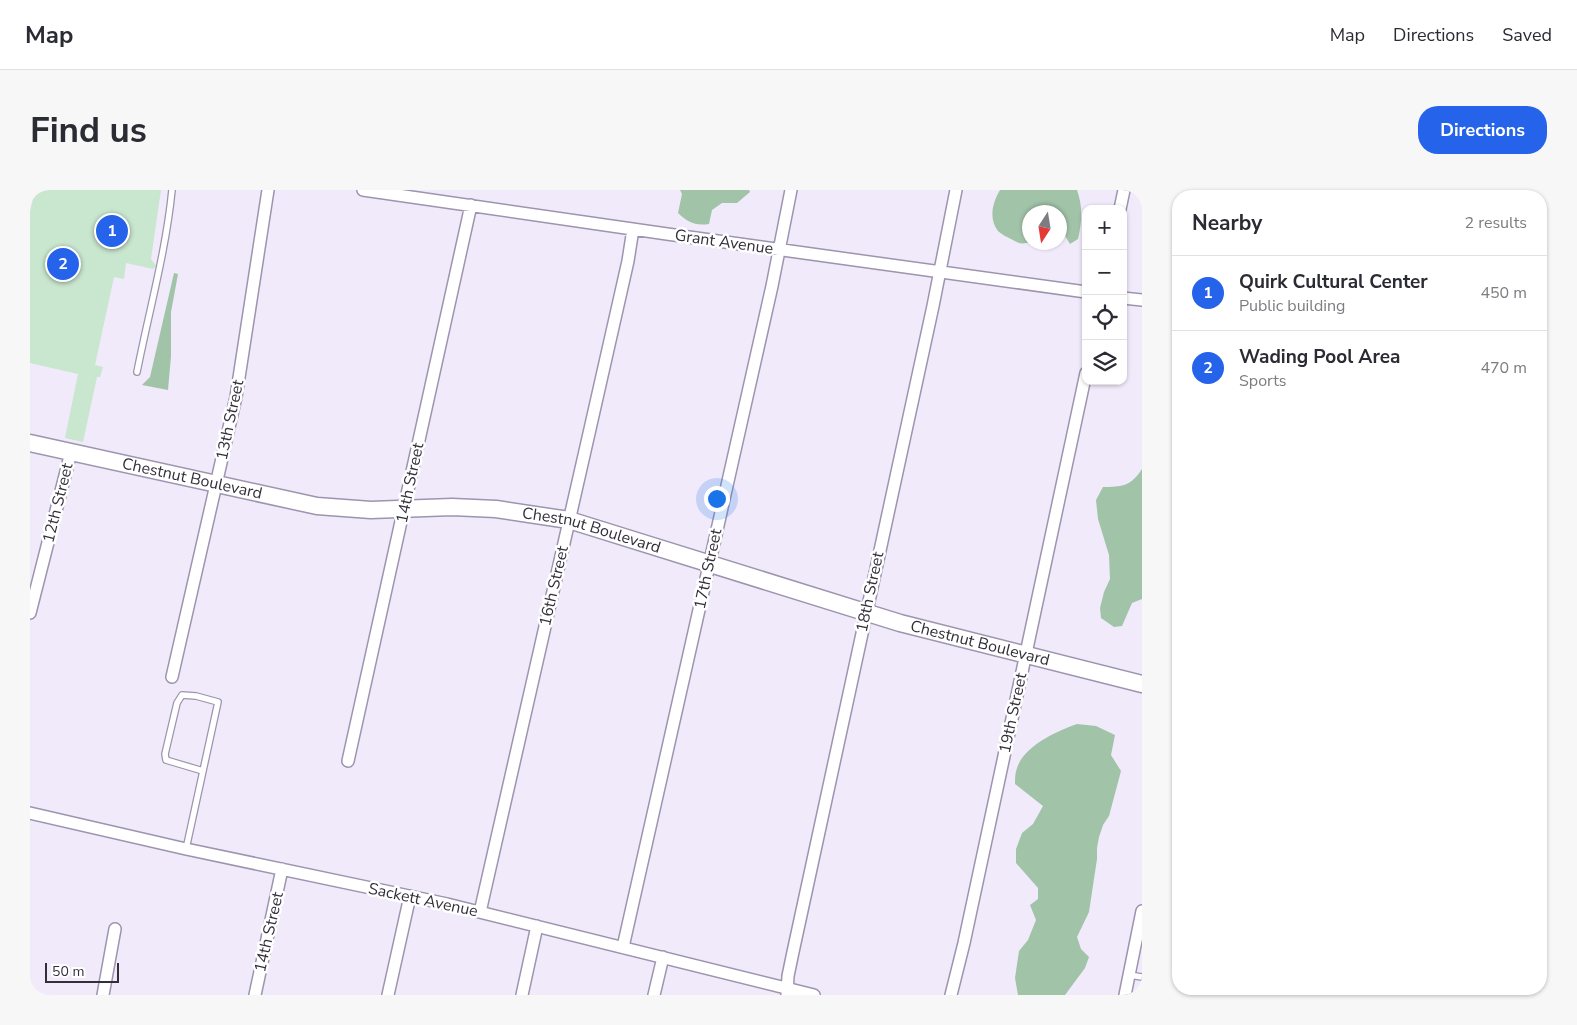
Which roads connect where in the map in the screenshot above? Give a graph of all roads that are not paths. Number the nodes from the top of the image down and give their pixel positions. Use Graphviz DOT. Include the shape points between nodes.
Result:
graph roads {
  1 [pos="172,190"];
  2 [pos="268,190"];
  3 [pos="363,190"];
  4 [pos="791,190"];
  5 [pos="956,190"];
  6 [pos="1124,190"];
  7 [pos="470,205"];
  8 [pos="1121,205"];
  9 [pos="633,229"];
  10 [pos="779,249"];
  11 [pos="940,272"];
  12 [pos="1082,291"];
  13 [pos="1127,298"];
  14 [pos="1142,300"];
  15 [pos="137,372"];
  16 [pos="1083,385"];
  17 [pos="30,443"];
  18 [pos="71,452"];
  19 [pos="217,484"];
  20 [pos="404,509"];
  21 [pos="569,520"];
  22 [pos="708,564"];
  23 [pos="30,613"];
  24 [pos="866,613"];
  25 [pos="1026,655"];
  26 [pos="172,677"];
  27 [pos="1142,684"];
  28 [pos="348,761"];
  29 [pos="203,771"];
  30 [pos="30,813"];
  31 [pos="186,848"];
  32 [pos="282,869"];
  33 [pos="410,896"];
  34 [pos="1142,911"];
  35 [pos="480,912"];
  36 [pos="538,926"];
  37 [pos="115,929"];
  38 [pos="623,948"];
  39 [pos="663,957"];
  40 [pos="1129,975"];
  41 [pos="1142,978"];
  42 [pos="787,992"];
  43 [pos="103,995"];
  44 [pos="255,995"];
  45 [pos="388,995"];
  46 [pos="522,995"];
  47 [pos="654,995"];
  48 [pos="814,995"];
  49 [pos="951,995"];
  50 [pos="1125,995"];
  1 -- 15 [label="lane" via="165,244"];
  2 -- 19 [label="street, 13th Street" via="236,397"];
  3 -- 7 [label="street, Grant Avenue"];
  4 -- 10 [label="street, 17th Street"];
  5 -- 11 [label="street, 18th Street"];
  6 -- 8 [label="street"];
  7 -- 9 [label="street, Grant Avenue"];
  7 -- 20 [label="street, 14th Street"];
  9 -- 10 [label="street, Grant Avenue"];
  9 -- 21 [label="street, 16th Street"];
  10 -- 11 [label="street, Grant Avenue"];
  10 -- 22 [label="street, 17th Street"];
  11 -- 12 [label="street, Grant Avenue"];
  11 -- 24 [label="street, 18th Street"];
  13 -- 14 [label="street"];
  16 -- 25 [label="street, 19th Street"];
  17 -- 18 [label="street, Chestnut Boulevard"];
  18 -- 19 [label="street, Chestnut Boulevard"];
  18 -- 23 [label="street, 12th Street"];
  19 -- 20 [label="street, Chestnut Boulevard" via="317,506"];
  19 -- 26 [label="street, 13th Street"];
  20 -- 21 [label="street, Chestnut Boulevard" via="496,508"];
  20 -- 28 [label="street, 14th Street"];
  21 -- 22 [label="street, Chestnut Boulevard"];
  21 -- 35 [label="street, 16th Street"];
  22 -- 24 [label="street, Chestnut Boulevard"];
  22 -- 38 [label="street, 17th Street"];
  24 -- 25 [label="street, Chestnut Boulevard"];
  24 -- 42 [label="street, 18th Street" via="789,968"];
  25 -- 27 [label="street, Chestnut Boulevard"];
  25 -- 49 [label="street, 19th Street"];
  29 -- 29 [label="lane" via="218,702 182,695 177,703 166,760"];
  29 -- 31 [label="lane"];
  30 -- 31 [label="street, Sackett Avenue"];
  31 -- 32 [label="street, Sackett Avenue"];
  32 -- 33 [label="street, Sackett Avenue"];
  32 -- 44 [label="street, 14th Street"];
  33 -- 35 [label="street, Sackett Avenue"];
  33 -- 45 [label="street"];
  34 -- 40 [label="street"];
  35 -- 36 [label="street, Sackett Avenue"];
  36 -- 38 [label="street, Sackett Avenue"];
  36 -- 46 [label="street"];
  37 -- 43 [label="street"];
  38 -- 39 [label="street, Sackett Avenue"];
  39 -- 42 [label="street, Sackett Avenue"];
  39 -- 47 [label="street"];
  40 -- 41 [label="lane"];
  40 -- 50 [label="street"];
  42 -- 48 [label="street, Sackett Avenue"];
}
